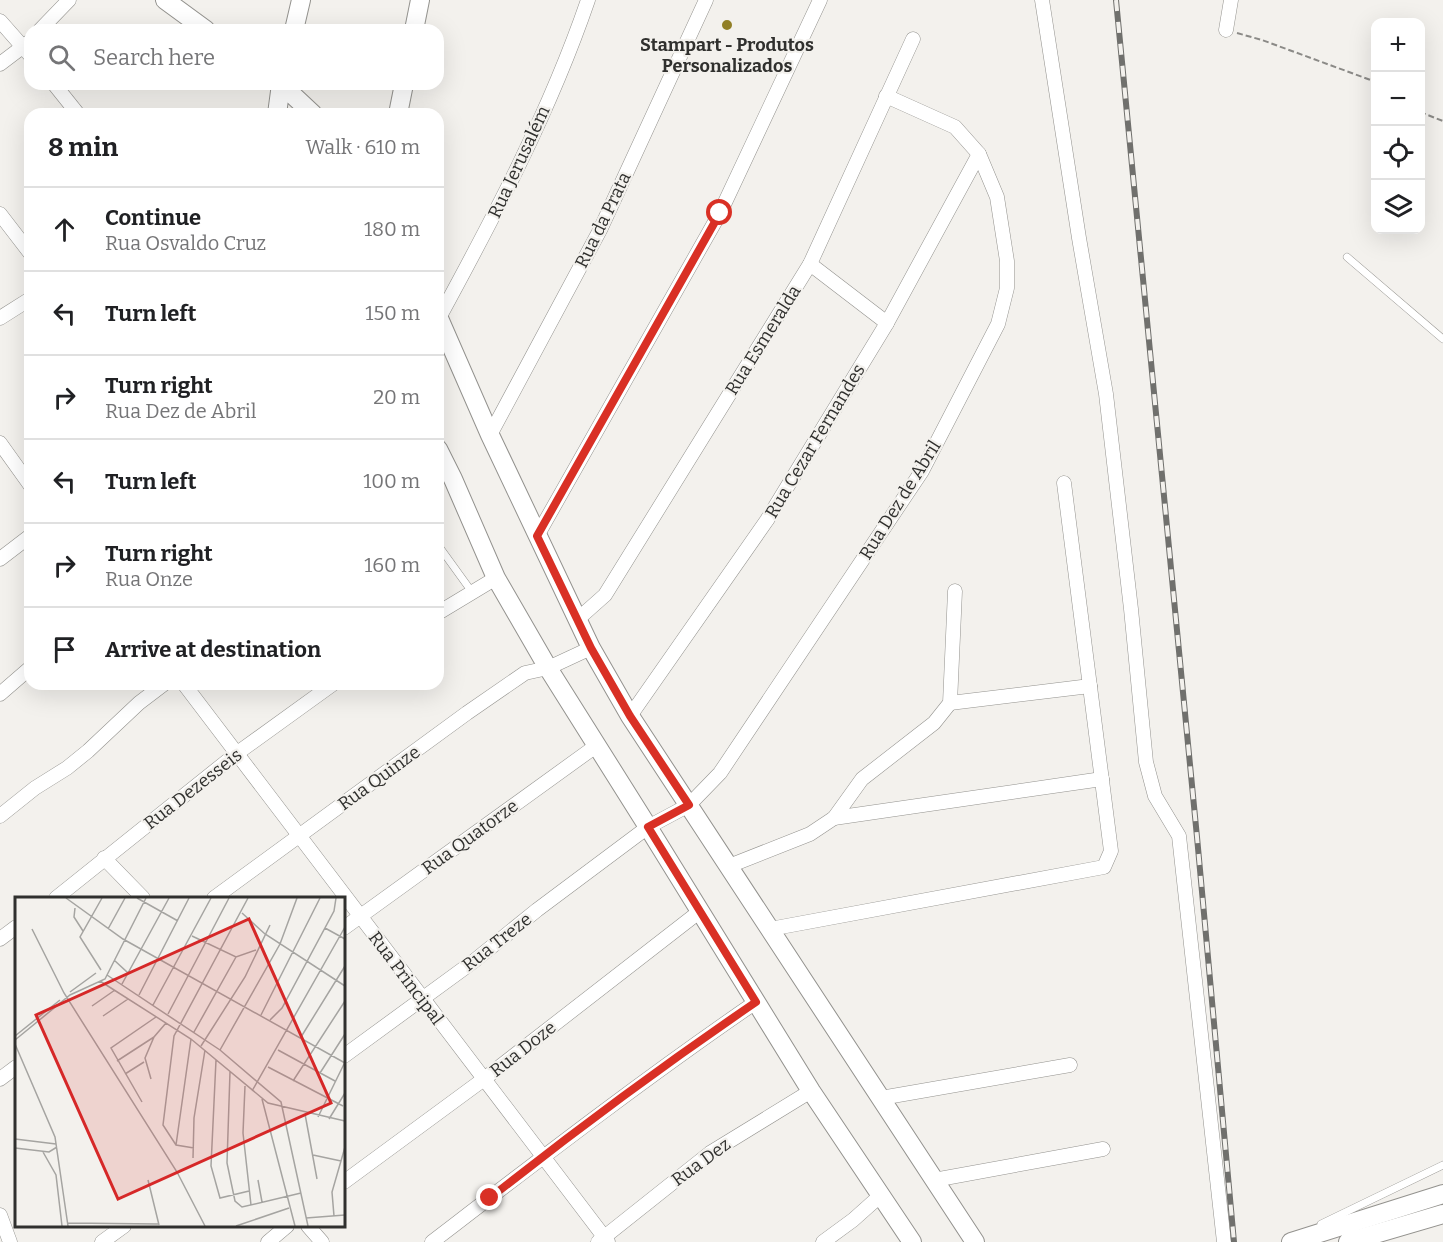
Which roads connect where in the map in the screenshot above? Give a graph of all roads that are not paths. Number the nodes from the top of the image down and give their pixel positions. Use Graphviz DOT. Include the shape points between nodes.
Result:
graph roads {
  1 [pos="69,0"];
  2 [pos="301,0"];
  3 [pos="420,0"];
  4 [pos="588,0"];
  5 [pos="706,0"];
  6 [pos="820,0"];
  7 [pos="1042,0"];
  8 [pos="1231,0"];
  9 [pos="173,2"];
  10 [pos="0,21"];
  11 [pos="46,24"];
  12 [pos="199,24"];
  13 [pos="295,24"];
  14 [pos="415,24"];
  15 [pos="1226,30"];
  16 [pos="913,39"];
  17 [pos="24,43"];
  18 [pos="24,49"];
  19 [pos="0,64"];
  20 [pos="59,90"];
  21 [pos="280,90"];
  22 [pos="287,90"];
  23 [pos="403,90"];
  24 [pos="886,96"];
  25 [pos="73,108"];
  26 [pos="278,108"];
  27 [pos="307,108"];
  28 [pos="399,108"];
  29 [pos="979,154"];
  30 [pos="0,214"];
  31 [pos="24,245"];
  32 [pos="1347,257"];
  33 [pos="810,264"];
  34 [pos="24,303"];
  35 [pos="444,306"];
  36 [pos="0,318"];
  37 [pos="887,323"];
  38 [pos="444,331"];
  39 [pos="1443,339"];
  40 [pos="490,435"];
  41 [pos="1,447"];
  42 [pos="444,461"];
  43 [pos="24,477"];
  44 [pos="1064,483"];
  45 [pos="537,536"];
  46 [pos="24,541"];
  47 [pos="444,553"];
  48 [pos="0,560"];
  49 [pos="496,578"];
  50 [pos="955,591"];
  51 [pos="472,592"];
  52 [pos="444,609"];
  53 [pos="578,619"];
  54 [pos="591,648"];
  55 [pos="548,668"];
  56 [pos="24,673"];
  57 [pos="1090,686"];
  58 [pos="156,690"];
  59 [pos="188,690"];
  60 [pos="325,690"];
  61 [pos="0,694"];
  62 [pos="950,703"];
  63 [pos="630,716"];
  64 [pos="596,746"];
  65 [pos="236,754"];
  66 [pos="1102,780"];
  67 [pos="689,805"];
  68 [pos="0,816"];
  69 [pos="834,818"];
  70 [pos="648,827"];
  71 [pos="299,837"];
  72 [pos="105,858"];
  73 [pos="729,866"];
  74 [pos="57,897"];
  75 [pos="142,897"];
  76 [pos="215,897"];
  77 [pos="699,912"];
  78 [pos="360,916"];
  79 [pos="345,927"];
  80 [pos="15,928"];
  81 [pos="770,929"];
  82 [pos="0,939"];
  83 [pos="423,999"];
  84 [pos="756,1002"];
  85 [pos="345,1055"];
  86 [pos="1070,1065"];
  87 [pos="15,1068"];
  88 [pos="0,1079"];
  89 [pos="484,1079"];
  90 [pos="811,1091"];
  91 [pos="881,1098"];
  92 [pos="1103,1149"];
  93 [pos="542,1156"];
  94 [pos="1443,1165"];
  95 [pos="934,1180"];
  96 [pos="345,1181"];
  97 [pos="1443,1194"];
  98 [pos="881,1195"];
  99 [pos="1443,1214"];
  100 [pos="0,1215"];
  101 [pos="123,1227"];
  102 [pos="286,1227"];
  103 [pos="309,1227"];
  104 [pos="604,1240"];
  105 [pos="10,1242"];
  106 [pos="102,1242"];
  107 [pos="268,1242"];
  108 [pos="322,1242"];
  109 [pos="432,1242"];
  110 [pos="823,1242"];
  111 [pos="912,1242"];
  112 [pos="975,1242"];
  113 [pos="1224,1242"];
  114 [pos="1284,1242"];
  115 [pos="1291,1242"];
  116 [pos="1348,1242"];
  1 -- 11 [label="street"];
  2 -- 13 [label="street"];
  3 -- 14 [label="street"];
  4 -- 35 [label="street, Rua Jerusalém" via="568,56 500,204"];
  5 -- 40 [label="street, Rua da Prata" via="600,230"];
  6 -- 45 [label="street" via="720,213"];
  7 -- 113 [label="street" via="1106,394 1146,762 1155,796 1179,836"];
  8 -- 15 [label="street"];
  9 -- 12 [label="street"];
  10 -- 17 [label="street"];
  16 -- 24 [label="street, Rua Esmeralda"];
  18 -- 19 [label="street"];
  20 -- 25 [label="street"];
  21 -- 26 [label="street"];
  22 -- 27 [label="street"];
  23 -- 28 [label="street"];
  24 -- 29 [label="street, Rua Dez de Abril" via="955,127"];
  24 -- 33 [label="street, Rua Esmeralda"];
  29 -- 37 [label="street, Rua Cezar Fernandes"];
  29 -- 67 [label="street, Rua Dez de Abril" via="997,197 1006,261 1007,288 998,324 922,471 720,773"];
  30 -- 31 [label="street"];
  32 -- 39 [label="lane"];
  33 -- 37 [label="street"];
  33 -- 53 [label="street, Rua Esmeralda" via="605,595"];
  34 -- 36 [label="street"];
  37 -- 63 [label="street, Rua Cezar Fernandes" via="767,520"];
  38 -- 40 [label="street"];
  40 -- 45 [label="street"];
  41 -- 43 [label="street"];
  42 -- 49 [label="street"];
  44 -- 57 [label="street"];
  45 -- 53 [label="street"];
  46 -- 48 [label="street"];
  47 -- 51 [label="lane"];
  49 -- 51 [label="street"];
  49 -- 55 [label="street"];
  50 -- 62 [label="street"];
  51 -- 52 [label="street"];
  53 -- 54 [label="street"];
  54 -- 55 [label="street, Rua Quinze"];
  54 -- 63 [label="street"];
  55 -- 64 [label="street"];
  55 -- 71 [label="street, Rua Quinze" via="530,670 501,689"];
  56 -- 61 [label="street"];
  57 -- 62 [label="street"];
  57 -- 66 [label="street"];
  58 -- 68 [label="street" via="67,768"];
  59 -- 65 [label="street, Rua Principal"];
  60 -- 65 [label="street, Rua Dezesseis"];
  62 -- 69 [label="street" via="934,723 862,779"];
  63 -- 67 [label="street"];
  64 -- 70 [label="street"];
  64 -- 78 [label="street, Rua Quatorze"];
  65 -- 71 [label="street, Rua Principal"];
  65 -- 72 [label="street, Rua Dezesseis"];
  66 -- 69 [label="street"];
  66 -- 81 [label="street" via="1111,851 1104,867"];
  67 -- 70 [label="street, Rua Dez de Abril"];
  67 -- 73 [label="street"];
  69 -- 73 [label="street" via="810,834"];
  70 -- 77 [label="street"];
  70 -- 83 [label="street, Rua Treze"];
  71 -- 76 [label="street, Rua Quinze"];
  71 -- 78 [label="street, Rua Principal"];
  72 -- 74 [label="street, Rua Dezesseis"];
  72 -- 75 [label="street"];
  73 -- 81 [label="street"];
  77 -- 84 [label="street"];
  77 -- 89 [label="street, Rua Doze"];
  78 -- 79 [label="street, Rua Quatorze"];
  78 -- 83 [label="street, Rua Principal"];
  80 -- 82 [label="street"];
  81 -- 91 [label="street"];
  83 -- 85 [label="street, Rua Treze"];
  83 -- 89 [label="street, Rua Principal"];
  84 -- 90 [label="street"];
  84 -- 93 [label="street"];
  86 -- 91 [label="street"];
  87 -- 88 [label="street"];
  89 -- 93 [label="street, Rua Principal"];
  89 -- 96 [label="street, Rua Doze"];
  90 -- 98 [label="street"];
  90 -- 104 [label="street, Rua Dez" via="710,1153"];
  91 -- 95 [label="street"];
  92 -- 95 [label="street"];
  93 -- 104 [label="street, Rua Principal"];
  93 -- 109 [label="street"];
  94 -- 114 [label="lane"];
  95 -- 112 [label="street"];
  97 -- 115 [label="street"];
  98 -- 110 [label="street" via="854,1221"];
  98 -- 111 [label="street"];
  99 -- 116 [label="street"];
  100 -- 105 [label="street"];
  101 -- 106 [label="street"];
  102 -- 107 [label="street"];
  103 -- 108 [label="street"];
}
